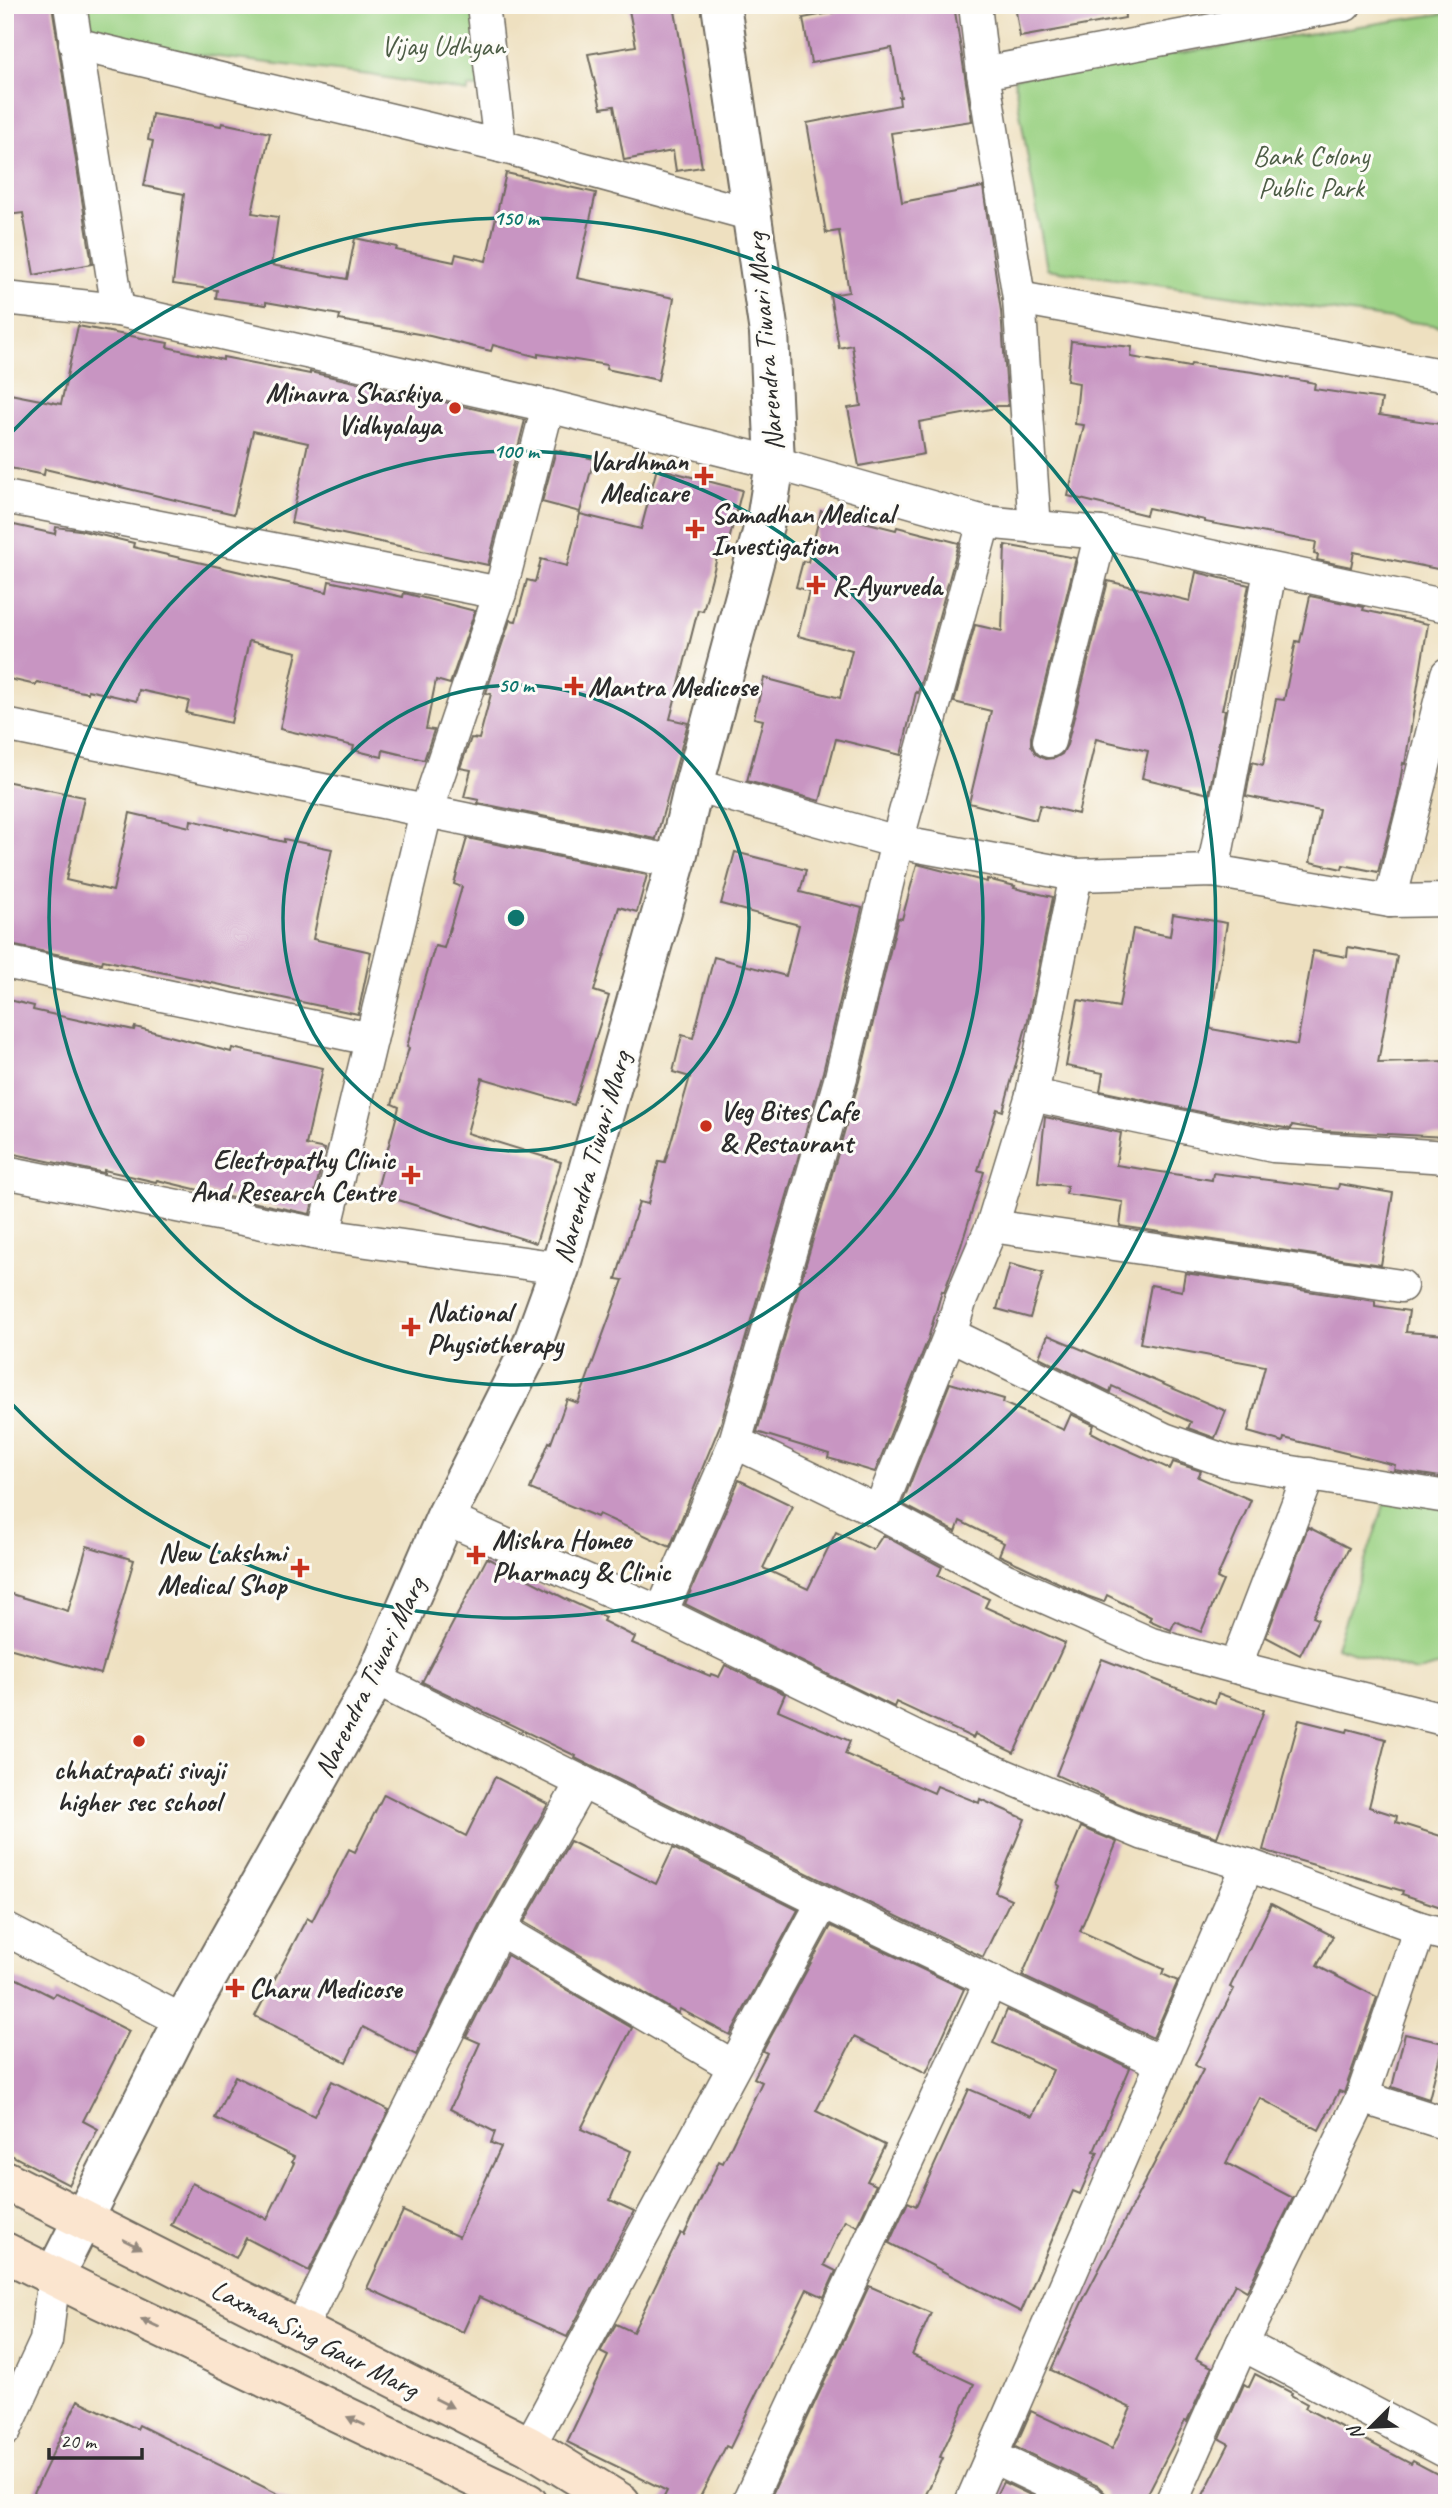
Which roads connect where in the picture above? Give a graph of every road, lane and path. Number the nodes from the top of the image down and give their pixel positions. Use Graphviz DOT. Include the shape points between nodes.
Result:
graph roads {
  1 [pos="70,5"];
  2 [pos="483,5"];
  3 [pos="722,5"];
  4 [pos="975,5"];
  5 [pos="1345,5"];
  6 [pos="75,44"];
  7 [pos="983,73"];
  8 [pos="500,146"];
  9 [pos="753,215"];
  10 [pos="5,298"];
  11 [pos="1019,298"];
  12 [pos="118,310"];
  13 [pos="1447,376"];
  14 [pos="548,406"];
  15 [pos="775,463"];
  16 [pos="5,497"];
  17 [pos="984,522"];
  18 [pos="1035,528"];
  19 [pos="1101,533"];
  20 [pos="1270,571"];
  21 [pos="500,593"];
  22 [pos="1447,606"];
  23 [pos="1447,674"];
  24 [pos="5,725"];
  25 [pos="1049,741"];
  26 [pos="694,785"];
  27 [pos="426,811"];
  28 [pos="897,842"];
  29 [pos="676,862"];
  30 [pos="1213,871"];
  31 [pos="1076,875"];
  32 [pos="1447,900"];
  33 [pos="1390,901"];
  34 [pos="5,962"];
  35 [pos="371,1039"];
  36 [pos="1032,1095"];
  37 [pos="1447,1157"];
  38 [pos="5,1172"];
  39 [pos="992,1226"];
  40 [pos="324,1235"];
  41 [pos="560,1268"];
  42 [pos="1401,1286"];
  43 [pos="950,1334"];
  44 [pos="735,1442"];
  45 [pos="1309,1474"];
  46 [pos="1447,1497"];
  47 [pos="879,1512"];
  48 [pos="445,1518"];
  49 [pos="661,1613"];
  50 [pos="1235,1667"];
  51 [pos="375,1679"];
  52 [pos="1447,1720"];
  53 [pos="582,1782"];
  54 [pos="1248,1865"];
  55 [pos="823,1902"];
  56 [pos="5,1929"];
  57 [pos="499,1929"];
  58 [pos="1433,1932"];
  59 [pos="991,1981"];
  60 [pos="184,2021"];
  61 [pos="1162,2063"];
  62 [pos="733,2066"];
  63 [pos="1362,2097"];
  64 [pos="1447,2124"];
  65 [pos="5,2180"];
  66 [pos="83,2219"];
  67 [pos="5,2252"];
  68 [pos="54,2276"];
  69 [pos="300,2330"];
  70 [pos="1242,2344"];
  71 [pos="5,2430"];
  72 [pos="529,2446"];
  73 [pos="1447,2452"];
  74 [pos="991,2456"];
  75 [pos="528,2503"];
  76 [pos="621,2503"];
  77 [pos="748,2503"];
  78 [pos="971,2503"];
  79 [pos="1090,2503"];
  80 [pos="1171,2503"];
  1 -- 6 [label="street"];
  2 -- 8 [label="street"];
  3 -- 9 [label="street, Narendra Tiwari Marg"];
  4 -- 7 [label="street"];
  5 -- 7 [label="street"];
  6 -- 8 [label="street"];
  6 -- 12 [label="street"];
  7 -- 11 [label="street"];
  8 -- 9 [label="street"];
  9 -- 15 [label="street, Narendra Tiwari Marg" via="769,332"];
  10 -- 12 [label="street"];
  11 -- 13 [label="street"];
  11 -- 18 [label="street"];
  12 -- 14 [label="street"];
  14 -- 15 [label="street"];
  14 -- 21 [label="street"];
  15 -- 17 [label="street"];
  15 -- 26 [label="street, Narendra Tiwari Marg" via="767,514"];
  16 -- 21 [label="street"];
  17 -- 18 [label="street"];
  17 -- 28 [label="street"];
  18 -- 19 [label="street"];
  19 -- 20 [label="street"];
  19 -- 25 [label="street"];
  20 -- 22 [label="street"];
  20 -- 30 [label="street"];
  21 -- 27 [label="street"];
  23 -- 33 [label="street"];
  24 -- 27 [label="street"];
  26 -- 28 [label="street"];
  26 -- 29 [label="street, Narendra Tiwari Marg"];
  27 -- 29 [label="street"];
  27 -- 35 [label="street"];
  28 -- 31 [label="street"];
  28 -- 44 [label="street" via="841,1077"];
  29 -- 41 [label="street, Narendra Tiwari Marg"];
  30 -- 31 [label="street"];
  30 -- 33 [label="street"];
  31 -- 36 [label="street"];
  32 -- 33 [label="street"];
  34 -- 35 [label="street"];
  35 -- 40 [label="street"];
  36 -- 37 [label="street" via="1273,1146"];
  36 -- 39 [label="street"];
  38 -- 40 [label="street"];
  39 -- 42 [label="street"];
  39 -- 43 [label="street"];
  40 -- 41 [label="street"];
  41 -- 48 [label="street, Narendra Tiwari Marg" via="532,1345"];
  43 -- 45 [label="street" via="1164,1439 1229,1462"];
  43 -- 47 [label="street"];
  44 -- 47 [label="street"];
  44 -- 49 [label="street"];
  45 -- 46 [label="street"];
  45 -- 50 [label="street"];
  47 -- 50 [label="street" via="1006,1580 1139,1638"];
  48 -- 49 [label="street"];
  48 -- 51 [label="street, Narendra Tiwari Marg"];
  49 -- 54 [label="street" via="928,1743 1144,1834"];
  50 -- 52 [label="street"];
  51 -- 53 [label="street"];
  51 -- 60 [label="street, Narendra Tiwari Marg"];
  53 -- 55 [label="street"];
  53 -- 57 [label="street"];
  54 -- 58 [label="street"];
  54 -- 61 [label="street"];
  55 -- 59 [label="street"];
  55 -- 62 [label="street"];
  56 -- 60 [label="street"];
  57 -- 62 [label="street"];
  57 -- 69 [label="street"];
  58 -- 63 [label="street"];
  59 -- 61 [label="street"];
  59 -- 77 [label="street"];
  60 -- 66 [label="street, Narendra Tiwari Marg"];
  61 -- 74 [label="street"];
  62 -- 72 [label="street"];
  63 -- 64 [label="street"];
  63 -- 70 [label="street"];
  65 -- 66 [label="main road, LaxmanSing Gaur Marg"];
  66 -- 68 [label="street, Narendra Tiwari Marg"];
  66 -- 69 [label="main road, LaxmanSing Gaur Marg, one-way"];
  67 -- 68 [label="main road, LaxmanSing Gaur Marg"];
  68 -- 71 [label="street" via="46,2341"];
  75 -- 68 [label="main road, LaxmanSing Gaur Marg, one-way"];
  69 -- 72 [label="main road, LaxmanSing Gaur Marg, one-way"];
  70 -- 73 [label="street"];
  70 -- 80 [label="street"];
  72 -- 76 [label="main road, LaxmanSing Gaur Marg"];
  74 -- 78 [label="street"];
  74 -- 79 [label="street"];
}
